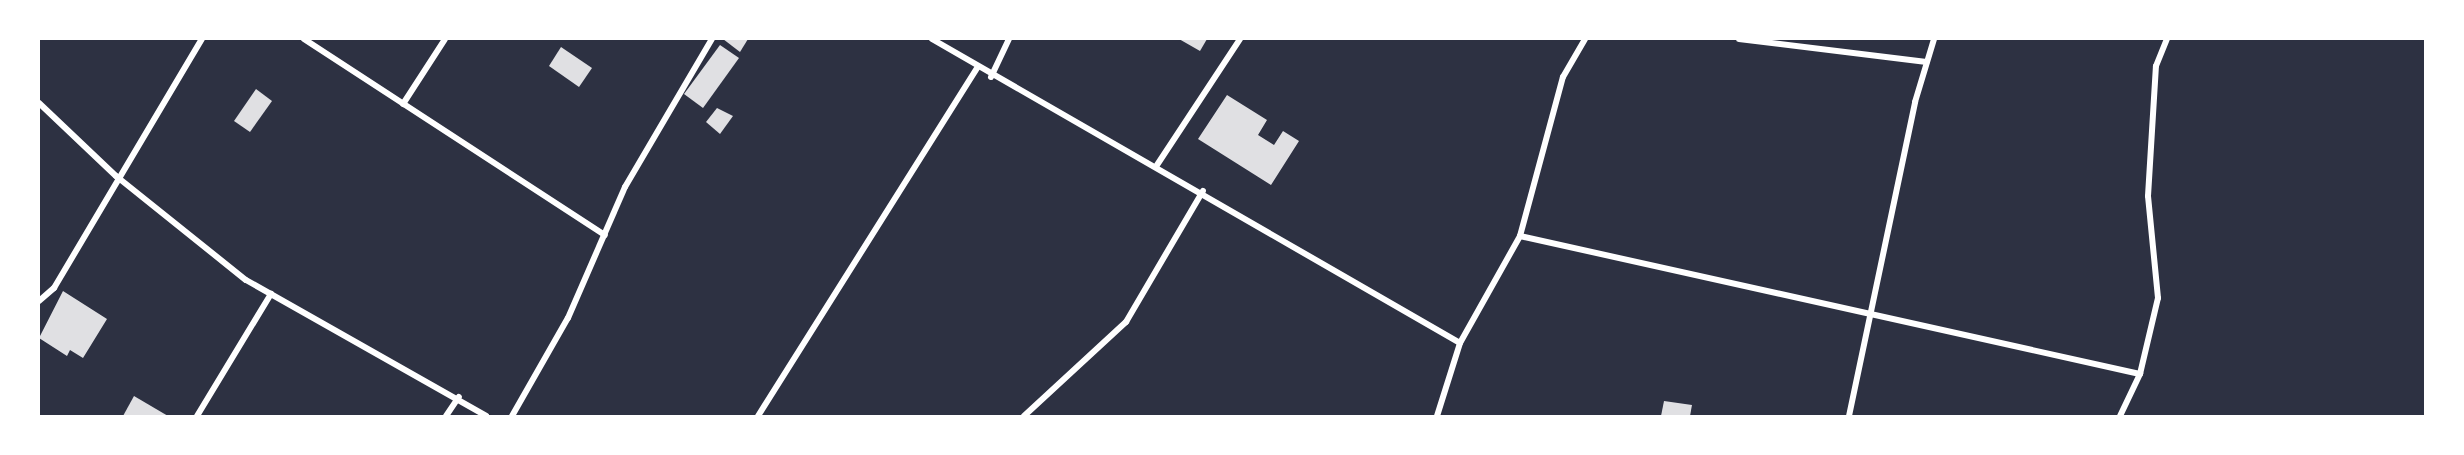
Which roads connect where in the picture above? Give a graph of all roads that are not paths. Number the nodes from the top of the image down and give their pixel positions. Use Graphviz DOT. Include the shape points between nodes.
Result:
graph roads {
  1 [pos="202,39"];
  2 [pos="304,39"];
  3 [pos="445,39"];
  4 [pos="712,39"];
  5 [pos="932,39"];
  6 [pos="1009,39"];
  7 [pos="1240,39"];
  8 [pos="1585,39"];
  9 [pos="1739,39"];
  10 [pos="1934,39"];
  11 [pos="2167,39"];
  12 [pos="1927,62"];
  13 [pos="977,68"];
  14 [pos="991,77"];
  15 [pos="39,103"];
  16 [pos="403,104"];
  17 [pos="1157,165"];
  18 [pos="116,176"];
  19 [pos="1203,191"];
  20 [pos="605,235"];
  21 [pos="1520,236"];
  22 [pos="271,294"];
  23 [pos="39,301"];
  24 [pos="1870,314"];
  25 [pos="1460,343"];
  26 [pos="2140,374"];
  27 [pos="459,397"];
  28 [pos="197,416"];
  29 [pos="447,416"];
  30 [pos="486,416"];
  31 [pos="512,416"];
  32 [pos="758,416"];
  33 [pos="1024,416"];
  34 [pos="1437,416"];
  35 [pos="1849,416"];
  36 [pos="2120,416"];
  1 -- 18 [label="street"];
  2 -- 16 [label="street"];
  3 -- 16 [label="street"];
  4 -- 20 [label="street" via="625,187"];
  5 -- 13 [label="street"];
  6 -- 14 [label="street"];
  7 -- 17 [label="street"];
  8 -- 21 [label="street" via="1563,77"];
  9 -- 12 [label="street"];
  10 -- 12 [label="street"];
  11 -- 26 [label="street" via="2156,66 2148,196 2158,298"];
  12 -- 24 [label="street"];
  13 -- 14 [label="street"];
  13 -- 32 [label="street"];
  14 -- 17 [label="street"];
  15 -- 18 [label="street"];
  16 -- 20 [label="street"];
  17 -- 19 [label="street"];
  18 -- 22 [label="street"];
  18 -- 23 [label="street" via="54,288"];
  19 -- 25 [label="street"];
  19 -- 33 [label="street" via="1126,322"];
  20 -- 31 [label="street" via="568,318"];
  21 -- 24 [label="street"];
  21 -- 25 [label="street"];
  22 -- 27 [label="street"];
  22 -- 28 [label="street"];
  24 -- 26 [label="street"];
  24 -- 35 [label="street"];
  25 -- 34 [label="street"];
  26 -- 36 [label="street"];
  27 -- 29 [label="street"];
  27 -- 30 [label="street"];
}
